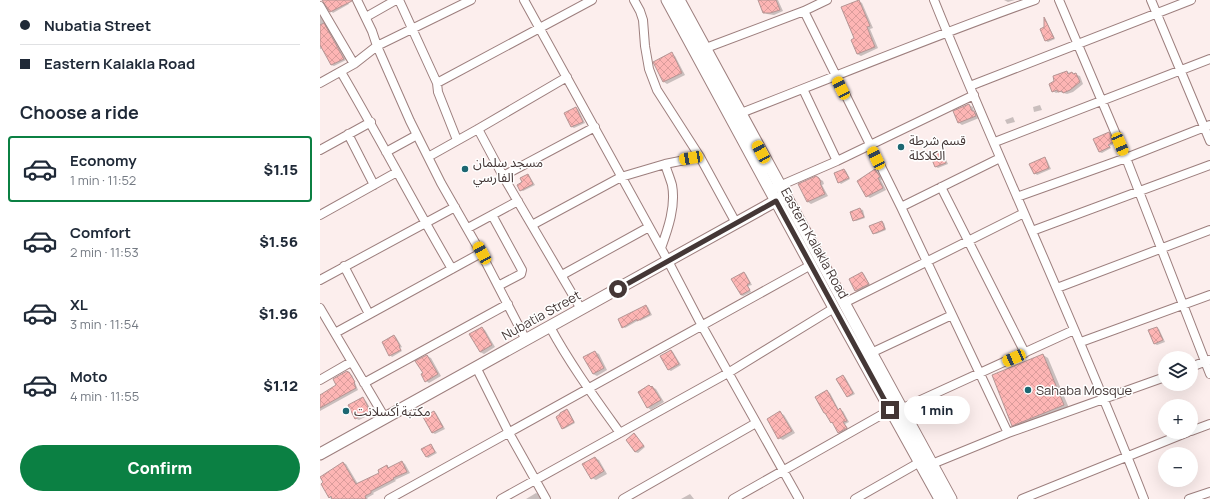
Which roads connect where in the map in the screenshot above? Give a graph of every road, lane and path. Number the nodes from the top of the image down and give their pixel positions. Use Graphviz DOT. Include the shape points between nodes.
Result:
graph roads {
  1 [pos="357,0"];
  2 [pos="398,0"];
  3 [pos="471,0"];
  4 [pos="524,0"];
  5 [pos="592,0"];
  6 [pos="634,0"];
  7 [pos="667,0"];
  8 [pos="679,0"];
  9 [pos="827,0"];
  10 [pos="934,0"];
  11 [pos="1035,0"];
  12 [pos="1059,0"];
  13 [pos="1151,0"];
  14 [pos="1191,0"];
  15 [pos="320,6"];
  16 [pos="804,11"];
  17 [pos="1157,14"];
  18 [pos="366,17"];
  19 [pos="323,18"];
  20 [pos="412,29"];
  21 [pos="540,29"];
  22 [pos="947,33"];
  23 [pos="1077,44"];
  24 [pos="378,46"];
  25 [pos="706,48"];
  26 [pos="1210,59"];
  27 [pos="354,64"];
  28 [pos="1181,70"];
  29 [pos="341,72"];
  30 [pos="567,77"];
  31 [pos="836,77"];
  32 [pos="320,83"];
  33 [pos="437,83"];
  34 [pos="970,86"];
  35 [pos="803,89"];
  36 [pos="974,95"];
  37 [pos="1101,100"];
  38 [pos="741,113"];
  39 [pos="371,122"];
  40 [pos="1207,126"];
  41 [pos="595,127"];
  42 [pos="478,129"];
  43 [pos="348,134"];
  44 [pos="417,135"];
  45 [pos="457,140"];
  46 [pos="1210,141"];
  47 [pos="995,142"];
  48 [pos="870,146"];
  49 [pos="320,150"];
  50 [pos="386,152"];
  51 [pos="428,157"];
  52 [pos="700,157"];
  53 [pos="1000,158"];
  54 [pos="1126,158"];
  55 [pos="837,161"];
  56 [pos="665,164"];
  57 [pos="1210,164"];
  58 [pos="397,172"];
  59 [pos="504,176"];
  60 [pos="621,177"];
  61 [pos="374,184"];
  62 [pos="941,187"];
  63 [pos="774,188"];
  64 [pos="1139,191"];
  65 [pos="1017,197"];
  66 [pos="781,199"];
  67 [pos="518,201"];
  68 [pos="455,207"];
  69 [pos="901,207"];
  70 [pos="1024,214"];
  71 [pos="320,215"];
  72 [pos="492,215"];
  73 [pos="425,223"];
  74 [pos="736,223"];
  75 [pos="532,225"];
  76 [pos="649,227"];
  77 [pos="468,228"];
  78 [pos="1210,230"];
  79 [pos="1032,231"];
  80 [pos="968,242"];
  81 [pos="661,248"];
  82 [pos="1161,248"];
  83 [pos="482,253"];
  84 [pos="668,261"];
  85 [pos="927,263"];
  86 [pos="811,265"];
  87 [pos="344,266"];
  88 [pos="452,269"];
  89 [pos="562,275"];
  90 [pos="320,280"];
  91 [pos="498,286"];
  92 [pos="1057,288"];
  93 [pos="1210,295"];
  94 [pos="508,304"];
  95 [pos="1183,305"];
  96 [pos="839,306"];
  97 [pos="581,309"];
  98 [pos="320,310"];
  99 [pos="369,314"];
  100 [pos="952,315"];
  101 [pos="701,324"];
  102 [pos="550,327"];
  103 [pos="1074,330"];
  104 [pos="335,333"];
  105 [pos="526,340"];
  106 [pos="1081,342"];
  107 [pos="871,353"];
  108 [pos="1025,353"];
  109 [pos="1208,360"];
  110 [pos="351,362"];
  111 [pos="1198,364"];
  112 [pos="476,367"];
  113 [pos="728,373"];
  114 [pos="979,373"];
  115 [pos="1210,374"];
  116 [pos="320,380"];
  117 [pos="1158,380"];
  118 [pos="364,383"];
  119 [pos="588,389"];
  120 [pos="1104,399"];
  121 [pos="896,409"];
  122 [pos="385,418"];
  123 [pos="756,423"];
  124 [pos="1210,424"];
  125 [pos="1198,428"];
  126 [pos="620,432"];
  127 [pos="510,433"];
  128 [pos="1008,434"];
  129 [pos="1170,439"];
  130 [pos="320,454"];
  131 [pos="1128,456"];
  132 [pos="920,462"];
  133 [pos="932,464"];
  134 [pos="783,470"];
  135 [pos="535,480"];
  136 [pos="1210,492"];
  137 [pos="399,497"];
  138 [pos="389,499"];
  139 [pos="501,499"];
  140 [pos="546,499"];
  141 [pos="623,499"];
  142 [pos="733,499"];
  143 [pos="799,499"];
  144 [pos="855,499"];
  145 [pos="940,499"];
  146 [pos="951,499"];
  147 [pos="1022,499"];
  148 [pos="1144,499"];
  149 [pos="1189,499"];
  1 -- 18 [label="street"];
  2 -- 18 [label="street"];
  2 -- 20 [label="street"];
  3 -- 20 [label="street"];
  4 -- 21 [label="street"];
  5 -- 21 [label="street"];
  6 -- 52 [label="street" via="643,20 649,69 657,90"];
  7 -- 63 [label="street, Eastern Kalakla Road"];
  8 -- 25 [label="street, Eastern Kalakla Road"];
  9 -- 16 [label="street"];
  10 -- 22 [label="street"];
  11 -- 22 [label="street"];
  12 -- 23 [label="street"];
  13 -- 17 [label="street"];
  14 -- 17 [label="street"];
  15 -- 19 [label="street"];
  16 -- 25 [label="street"];
  16 -- 31 [label="street"];
  17 -- 23 [label="street"];
  17 -- 28 [label="street"];
  18 -- 24 [label="street"];
  19 -- 27 [label="street"];
  20 -- 24 [label="street"];
  20 -- 33 [label="street"];
  21 -- 30 [label="street"];
  21 -- 33 [label="street"];
  22 -- 31 [label="street"];
  22 -- 34 [label="street"];
  23 -- 34 [label="street"];
  23 -- 37 [label="street"];
  24 -- 27 [label="street"];
  24 -- 44 [label="street"];
  25 -- 38 [label="street, Eastern Kalakla Road"];
  26 -- 28 [label="street"];
  27 -- 29 [label="street"];
  28 -- 37 [label="street"];
  28 -- 40 [label="street"];
  29 -- 32 [label="street"];
  29 -- 39 [label="street"];
  30 -- 41 [label="street"];
  30 -- 42 [label="street"];
  31 -- 35 [label="street"];
  31 -- 48 [label="street"];
  33 -- 45 [label="street" via="438,92"];
  34 -- 36 [label="street"];
  35 -- 38 [label="street"];
  35 -- 55 [label="street"];
  36 -- 47 [label="street"];
  36 -- 48 [label="street"];
  37 -- 47 [label="street"];
  37 -- 54 [label="street"];
  38 -- 63 [label="street, Eastern Kalakla Road"];
  39 -- 43 [label="street"];
  39 -- 50 [label="street"];
  40 -- 46 [label="street"];
  40 -- 54 [label="street"];
  41 -- 59 [label="street"];
  41 -- 60 [label="street"];
  42 -- 45 [label="street"];
  42 -- 59 [label="street"];
  43 -- 49 [label="street"];
  43 -- 61 [label="street"];
  44 -- 50 [label="street"];
  44 -- 51 [label="street"];
  45 -- 51 [label="street"];
  47 -- 53 [label="street"];
  48 -- 55 [label="street"];
  48 -- 69 [label="street"];
  50 -- 58 [label="street"];
  51 -- 68 [label="street"];
  52 -- 56 [label="street"];
  52 -- 74 [label="street"];
  53 -- 62 [label="street"];
  53 -- 65 [label="street"];
  54 -- 64 [label="street"];
  54 -- 65 [label="street"];
  55 -- 63 [label="street"];
  56 -- 60 [label="street"];
  56 -- 81 [label="street" via="673,196 668,228"];
  57 -- 64 [label="street"];
  58 -- 61 [label="street"];
  58 -- 73 [label="street"];
  59 -- 67 [label="street"];
  60 -- 75 [label="street"];
  60 -- 76 [label="street"];
  61 -- 71 [label="street"];
  62 -- 69 [label="street"];
  62 -- 80 [label="street"];
  63 -- 66 [label="street, Eastern Kalakla Road"];
  64 -- 79 [label="street"];
  64 -- 82 [label="street"];
  65 -- 70 [label="street"];
  66 -- 74 [label="street, Nubatia Street"];
  66 -- 86 [label="street, Eastern Kalakla Road"];
  66 -- 96 [label="street, Eastern Kalakla Road"];
  67 -- 72 [label="street"];
  67 -- 75 [label="street"];
  68 -- 73 [label="street"];
  68 -- 77 [label="street"];
  69 -- 85 [label="street"];
  70 -- 79 [label="street"];
  70 -- 80 [label="street"];
  72 -- 77 [label="street"];
  72 -- 91 [label="street" via="522,270 521,274"];
  73 -- 87 [label="street"];
  73 -- 88 [label="street"];
  74 -- 84 [label="street, Nubatia Street"];
  75 -- 89 [label="street"];
  76 -- 81 [label="street"];
  76 -- 89 [label="street"];
  77 -- 83 [label="street"];
  78 -- 82 [label="street"];
  79 -- 92 [label="street"];
  80 -- 85 [label="street"];
  80 -- 108 [label="street"];
  81 -- 84 [label="street"];
  82 -- 92 [label="street"];
  82 -- 95 [label="street"];
  83 -- 88 [label="street"];
  83 -- 91 [label="street"];
  84 -- 97 [label="street, Nubatia Street"];
  84 -- 101 [label="street"];
  85 -- 96 [label="street"];
  85 -- 100 [label="street"];
  86 -- 96 [label="street, Eastern Kalakla Road"];
  86 -- 101 [label="street"];
  87 -- 90 [label="street"];
  87 -- 99 [label="street"];
  88 -- 99 [label="street"];
  89 -- 97 [label="street"];
  91 -- 94 [label="street"];
  92 -- 103 [label="street"];
  93 -- 95 [label="street"];
  94 -- 105 [label="street"];
  94 -- 118 [label="street"];
  95 -- 106 [label="street"];
  95 -- 109 [label="street"];
  96 -- 107 [label="street, Eastern Kalakla Road"];
  96 -- 113 [label="street"];
  96 -- 121 [label="street, Eastern Kalakla Road"];
  97 -- 102 [label="street, Nubatia Street"];
  98 -- 104 [label="street"];
  99 -- 104 [label="street"];
  100 -- 107 [label="street"];
  100 -- 114 [label="street"];
  101 -- 113 [label="street"];
  101 -- 119 [label="street"];
  102 -- 105 [label="street, Nubatia Street"];
  102 -- 119 [label="street"];
  103 -- 106 [label="street"];
  103 -- 108 [label="street"];
  104 -- 110 [label="street"];
  105 -- 112 [label="street, Nubatia Street"];
  106 -- 120 [label="street"];
  107 -- 121 [label="street, Eastern Kalakla Road"];
  108 -- 114 [label="street"];
  109 -- 111 [label="street"];
  109 -- 115 [label="street"];
  110 -- 116 [label="street"];
  110 -- 118 [label="street"];
  112 -- 122 [label="street, Nubatia Street"];
  112 -- 127 [label="street"];
  113 -- 123 [label="street"];
  113 -- 126 [label="street"];
  114 -- 121 [label="street"];
  114 -- 128 [label="street"];
  117 -- 120 [label="street"];
  118 -- 122 [label="street"];
  119 -- 126 [label="street"];
  119 -- 127 [label="street"];
  120 -- 128 [label="street"];
  120 -- 131 [label="street"];
  121 -- 132 [label="street, Eastern Kalakla Road"];
  121 -- 133 [label="street, Eastern Kalakla Road"];
  121 -- 134 [label="street"];
  122 -- 130 [label="street, Nubatia Street"];
  123 -- 134 [label="street"];
  123 -- 141 [label="street"];
  124 -- 125 [label="street"];
  126 -- 135 [label="street"];
  127 -- 135 [label="street"];
  127 -- 137 [label="street"];
  128 -- 133 [label="street"];
  129 -- 131 [label="street"];
  131 -- 147 [label="street"];
  131 -- 148 [label="street"];
  132 -- 144 [label="street"];
  132 -- 145 [label="street, Eastern Kalakla Road"];
  133 -- 146 [label="street, Eastern Kalakla Road"];
  134 -- 142 [label="street"];
  134 -- 143 [label="street"];
  135 -- 139 [label="street"];
  135 -- 140 [label="street"];
  136 -- 149 [label="street"];
  137 -- 138 [label="street"];
}
